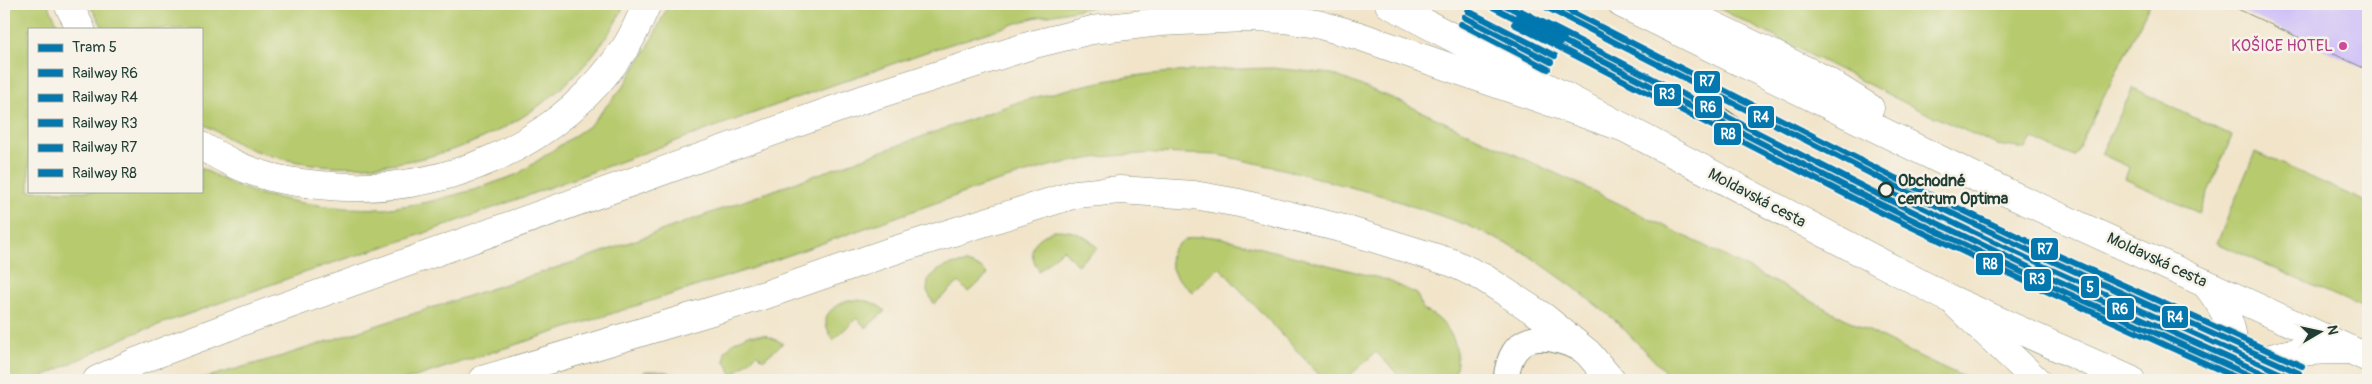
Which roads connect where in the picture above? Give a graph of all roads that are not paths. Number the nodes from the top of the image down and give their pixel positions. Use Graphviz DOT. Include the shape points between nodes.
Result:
graph roads {
  1 [pos="68,4"];
  2 [pos="647,4"];
  3 [pos="1389,4"];
  4 [pos="1622,4"];
  5 [pos="1669,4"];
  6 [pos="80,28"];
  7 [pos="1625,128"];
  8 [pos="202,147"];
  9 [pos="2008,192"];
  10 [pos="2205,283"];
  11 [pos="1950,299"];
  12 [pos="1588,352"];
  13 [pos="2359,354"];
  14 [pos="97,380"];
  15 [pos="482,380"];
  16 [pos="1506,380"];
  17 [pos="1611,380"];
  18 [pos="2036,380"];
  19 [pos="2132,380"];
  20 [pos="2229,380"];
  1 -- 6 [label="main road"];
  2 -- 8 [label="main road" via="626,47 570,112 524,144 476,166 441,177 378,188 342,187 266,176"];
  3 -- 7 [label="main road, Moldavská cesta"];
  4 -- 9 [label="main road, Moldavská cesta"];
  5 -- 9 [label="main road" via="1822,78"];
  7 -- 11 [label="main road, Moldavská cesta"];
  7 -- 14 [label="main road" via="1317,24 1244,18 1160,22 1092,30 1026,47 867,98 246,320"];
  9 -- 10 [label="main road, Moldavská cesta"];
  10 -- 13 [label="main road, Moldavská cesta"];
  10 -- 20 [label="main road" via="2224,308 2231,326 2235,353"];
  11 -- 18 [label="main road"];
  11 -- 19 [label="main road, Moldavská cesta"];
  12 -- 15 [label="main road" via="1514,296 1453,264 1344,229 1240,203 1194,195 1120,190 1076,194 765,295"];
  12 -- 16 [label="lane" via="1549,337 1534,338 1515,350 1508,364"];
  12 -- 17 [label="main road"];
  13 -- 20 [label="main road" via="2286,353 2263,360"];
}
